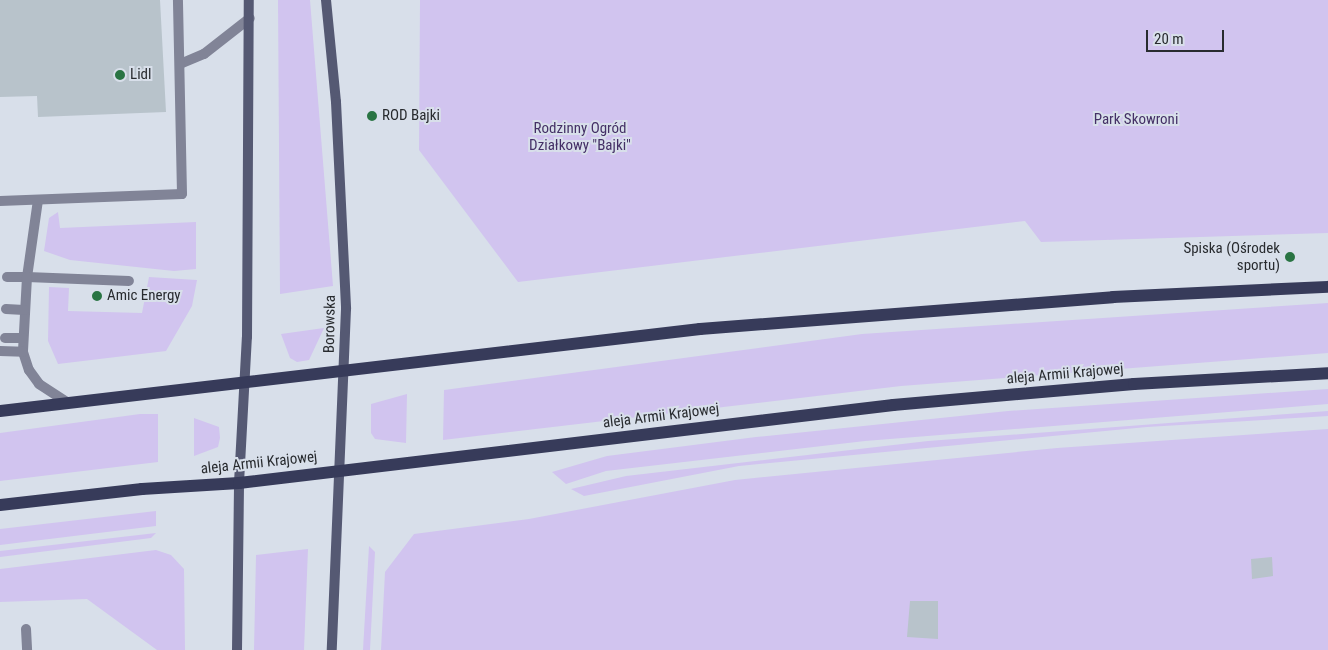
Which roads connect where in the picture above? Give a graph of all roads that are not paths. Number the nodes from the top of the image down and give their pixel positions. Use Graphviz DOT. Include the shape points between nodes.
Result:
graph roads {
  1 [pos="178,0"];
  2 [pos="250,0"];
  3 [pos="326,0"];
  4 [pos="250,18"];
  5 [pos="180,64"];
  6 [pos="38,200"];
  7 [pos="0,201"];
  8 [pos="7,277"];
  9 [pos="26,278"];
  10 [pos="129,280"];
  11 [pos="1328,288"];
  12 [pos="6,309"];
  13 [pos="24,310"];
  14 [pos="5,338"];
  15 [pos="23,338"];
  16 [pos="0,351"];
  17 [pos="23,352"];
  18 [pos="344,372"];
  19 [pos="1328,373"];
  20 [pos="246,384"];
  21 [pos="67,402"];
  22 [pos="0,411"];
  23 [pos="339,471"];
  24 [pos="239,483"];
  25 [pos="0,505"];
  26 [pos="26,629"];
  27 [pos="27,650"];
  28 [pos="237,650"];
  29 [pos="332,650"];
  1 -- 5 [label="lane"];
  2 -- 4 [label="street"];
  3 -- 18 [label="street, Borowska" via="346,284"];
  4 -- 5 [label="lane" via="204,54"];
  4 -- 20 [label="street"];
  5 -- 6 [label="lane" via="182,194"];
  6 -- 7 [label="lane"];
  6 -- 9 [label="lane"];
  8 -- 9 [label="lane"];
  9 -- 10 [label="lane"];
  9 -- 13 [label="lane"];
  11 -- 18 [label="main road" via="864,315 700,329"];
  12 -- 13 [label="lane"];
  13 -- 15 [label="lane"];
  14 -- 15 [label="lane"];
  15 -- 17 [label="lane"];
  16 -- 17 [label="lane"];
  17 -- 21 [label="lane" via="34,378"];
  18 -- 20 [label="main road"];
  18 -- 23 [label="street, Borowska"];
  19 -- 23 [label="main road, aleja Armii Krajowej" via="1134,384 893,405"];
  20 -- 21 [label="main road"];
  20 -- 24 [label="street"];
  21 -- 22 [label="main road"];
  23 -- 24 [label="main road, aleja Armii Krajowej"];
  23 -- 29 [label="street, Borowska"];
  24 -- 25 [label="main road, aleja Armii Krajowej" via="142,489"];
  24 -- 28 [label="street"];
  26 -- 27 [label="lane"];
}
